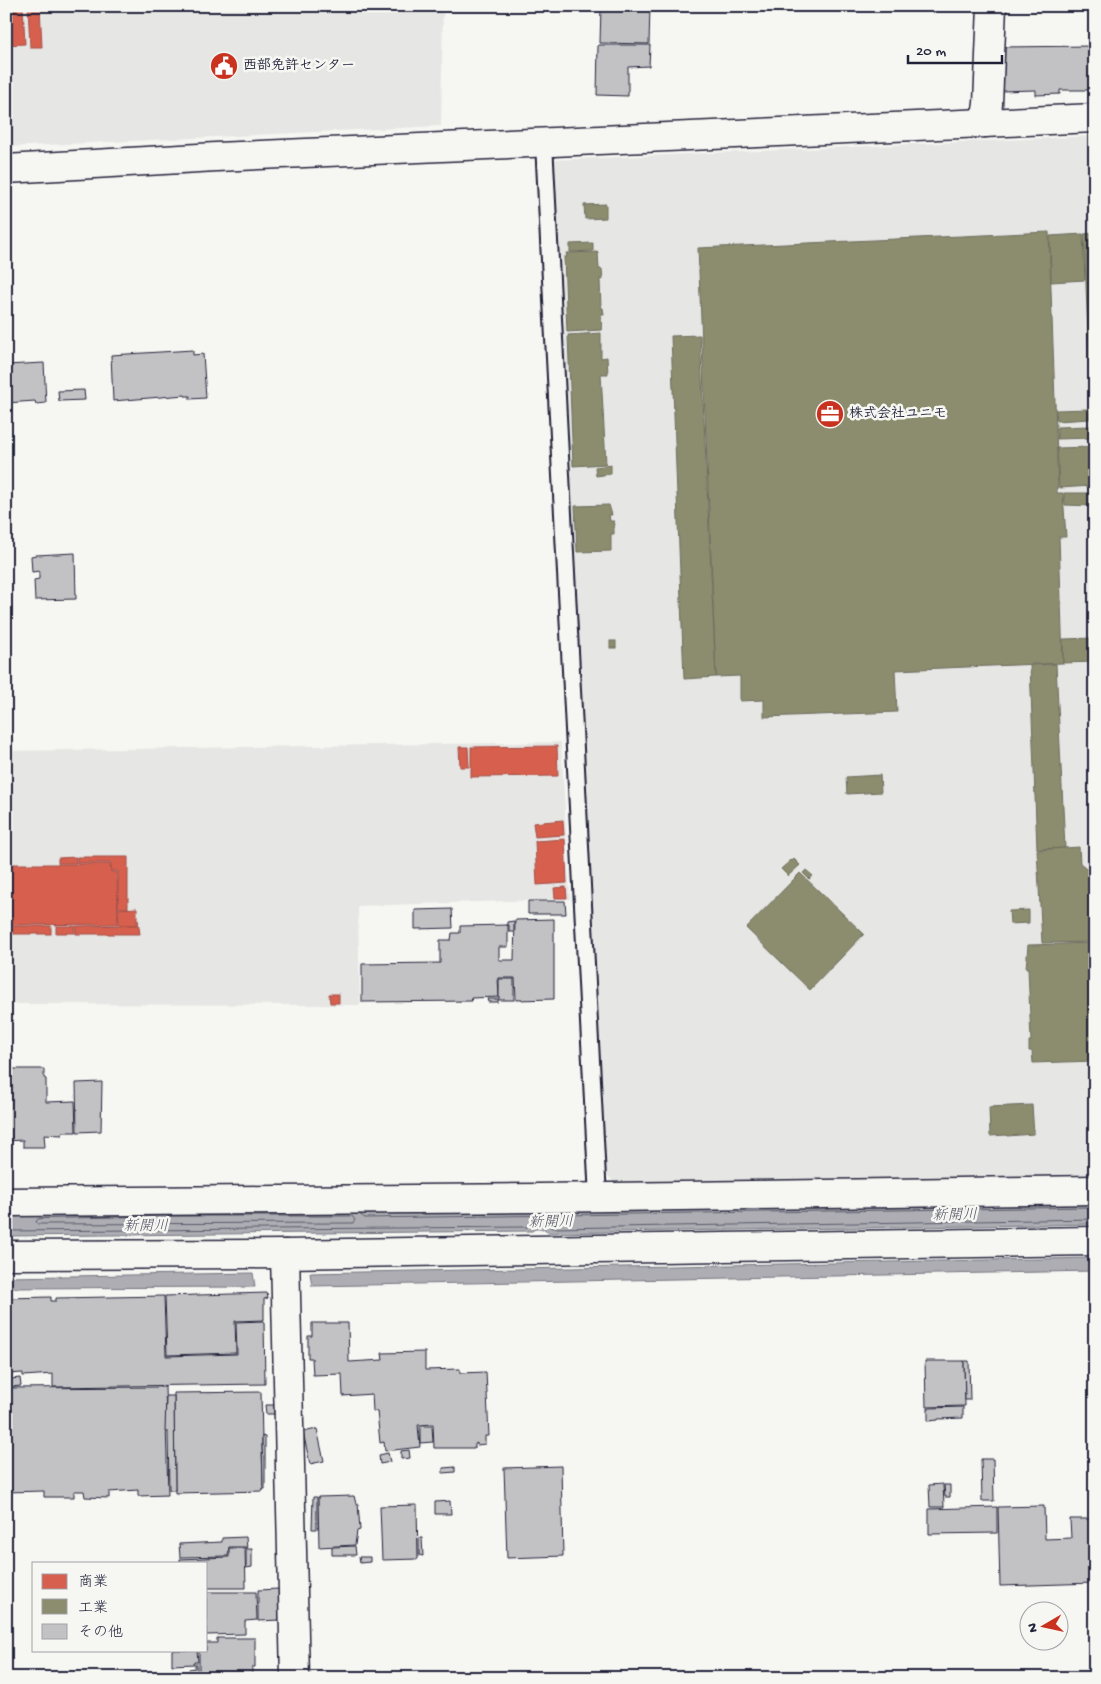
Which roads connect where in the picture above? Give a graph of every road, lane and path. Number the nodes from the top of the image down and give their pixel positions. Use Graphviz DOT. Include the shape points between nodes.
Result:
graph roads {
  1 [pos="992,6"];
  2 [pos="1095,118"];
  3 [pos="985,123"];
  4 [pos="544,143"];
  5 [pos="6,169"];
  6 [pos="1095,1190"];
  7 [pos="598,1198"];
  8 [pos="6,1202"];
  9 [pos="1095,1241"];
  10 [pos="285,1254"];
  11 [pos="6,1255"];
  12 [pos="295,1678"];
  1 -- 3 [label="street"];
  2 -- 3 [label="street"];
  3 -- 4 [label="street"];
  4 -- 5 [label="street" via="216,156"];
  4 -- 7 [label="lane"];
  6 -- 7 [label="street"];
  7 -- 8 [label="street"];
  9 -- 10 [label="street"];
  10 -- 11 [label="street"];
  10 -- 12 [label="street"];
}
